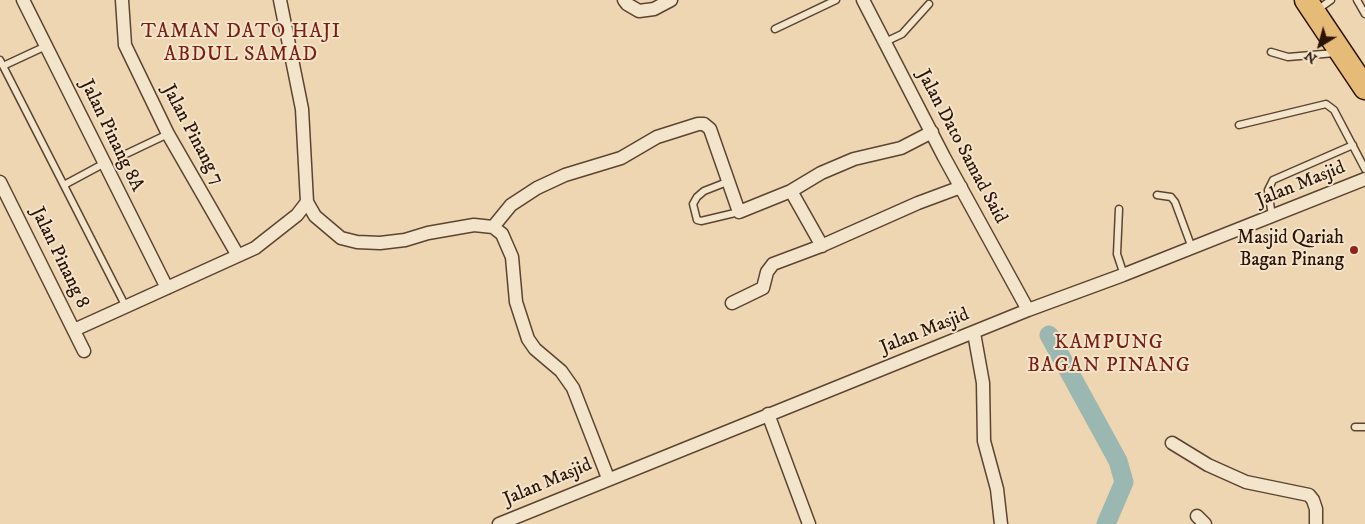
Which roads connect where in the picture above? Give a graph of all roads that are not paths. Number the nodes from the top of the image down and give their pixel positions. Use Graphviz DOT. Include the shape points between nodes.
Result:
graph roads {
  1 [pos="23,0"];
  2 [pos="122,0"];
  3 [pos="280,0"];
  4 [pos="624,0"];
  5 [pos="671,0"];
  6 [pos="836,0"];
  7 [pos="863,0"];
  8 [pos="1357,0"];
  9 [pos="929,4"];
  10 [pos="1317,4"];
  11 [pos="1365,14"];
  12 [pos="775,29"];
  13 [pos="894,37"];
  14 [pos="46,46"];
  15 [pos="1271,52"];
  16 [pos="1342,52"];
  17 [pos="2,63"];
  18 [pos="1365,88"];
  19 [pos="1239,125"];
  20 [pos="932,132"];
  21 [pos="168,134"];
  22 [pos="1353,145"];
  23 [pos="126,154"];
  24 [pos="103,164"];
  25 [pos="1365,169"];
  26 [pos="1365,179"];
  27 [pos="0,182"];
  28 [pos="727,182"];
  29 [pos="64,185"];
  30 [pos="961,187"];
  31 [pos="790,191"];
  32 [pos="1157,195"];
  33 [pos="307,202"];
  34 [pos="1119,209"];
  35 [pos="739,212"];
  36 [pos="1272,216"];
  37 [pos="493,227"];
  38 [pos="822,246"];
  39 [pos="1192,248"];
  40 [pos="237,254"];
  41 [pos="1124,275"];
  42 [pos="166,288"];
  43 [pos="732,303"];
  44 [pos="125,305"];
  45 [pos="1028,310"];
  46 [pos="74,330"];
  47 [pos="974,333"];
  48 [pos="84,351"];
  49 [pos="768,414"];
  50 [pos="1365,426"];
  51 [pos="1355,427"];
  52 [pos="1172,443"];
  53 [pos="608,478"];
  54 [pos="499,524"];
  55 [pos="809,524"];
  56 [pos="1001,524"];
  57 [pos="1316,524"];
  1 -- 14 [label="street, Jalan Pinang 8A"];
  2 -- 21 [label="street, Jalan Pinang 7" via="125,45"];
  3 -- 33 [label="street" via="302,109"];
  4 -- 5 [label="street" via="639,10 654,9"];
  6 -- 12 [label="lane"];
  7 -- 13 [label="street, Jalan Dato Samad Said"];
  8 -- 11 [label="lane"];
  9 -- 13 [label="lane"];
  10 -- 16 [label="highway"];
  13 -- 20 [label="street, Jalan Dato Samad Said"];
  14 -- 17 [label="lane"];
  14 -- 24 [label="street, Jalan Pinang 8A"];
  15 -- 16 [label="lane" via="1288,57"];
  16 -- 18 [label="highway"];
  17 -- 29 [label="lane"];
  19 -- 22 [label="lane" via="1326,104 1334,110"];
  20 -- 30 [label="street, Jalan Dato Samad Said"];
  20 -- 31 [label="street" via="901,148 854,159"];
  21 -- 23 [label="lane"];
  21 -- 40 [label="street, Jalan Pinang 7"];
  22 -- 25 [label="lane"];
  22 -- 36 [label="lane" via="1273,180 1268,190"];
  24 -- 29 [label="lane"];
  24 -- 42 [label="street, Jalan Pinang 8A"];
  26 -- 36 [label="street, Jalan Masjid"];
  27 -- 46 [label="street, Jalan Pinang 8"];
  28 -- 35 [label="street"];
  28 -- 35 [label="lane" via="697,197 694,204 697,220"];
  28 -- 37 [label="street" via="710,129 698,124 657,136 620,158 565,175 537,188 511,205"];
  29 -- 44 [label="lane"];
  30 -- 38 [label="street"];
  30 -- 45 [label="street, Jalan Dato Samad Said"];
  31 -- 35 [label="street"];
  31 -- 38 [label="street"];
  32 -- 39 [label="lane" via="1171,197 1176,202"];
  33 -- 37 [label="street" via="315,216 341,238 358,242 380,244 474,225"];
  33 -- 40 [label="street" via="271,237 255,248"];
  34 -- 41 [label="lane" via="1117,254"];
  36 -- 39 [label="street, Jalan Masjid"];
  37 -- 53 [label="street" via="502,234 511,251 516,302 528,339 561,371 573,388"];
  38 -- 43 [label="street" via="773,264 763,288"];
  39 -- 41 [label="street, Jalan Masjid"];
  40 -- 42 [label="street"];
  41 -- 45 [label="street, Jalan Masjid"];
  42 -- 44 [label="street"];
  44 -- 46 [label="street"];
  45 -- 47 [label="street, Jalan Masjid"];
  46 -- 48 [label="street, Jalan Pinang 8"];
  47 -- 49 [label="street, Jalan Masjid"];
  47 -- 56 [label="street" via="983,383 984,441 997,489"];
  49 -- 53 [label="street, Jalan Masjid"];
  49 -- 55 [label="street"];
  50 -- 51 [label="lane"];
  52 -- 57 [label="street" via="1208,465 1246,482 1309,495 1316,509"];
  53 -- 54 [label="street, Jalan Masjid"];
}
